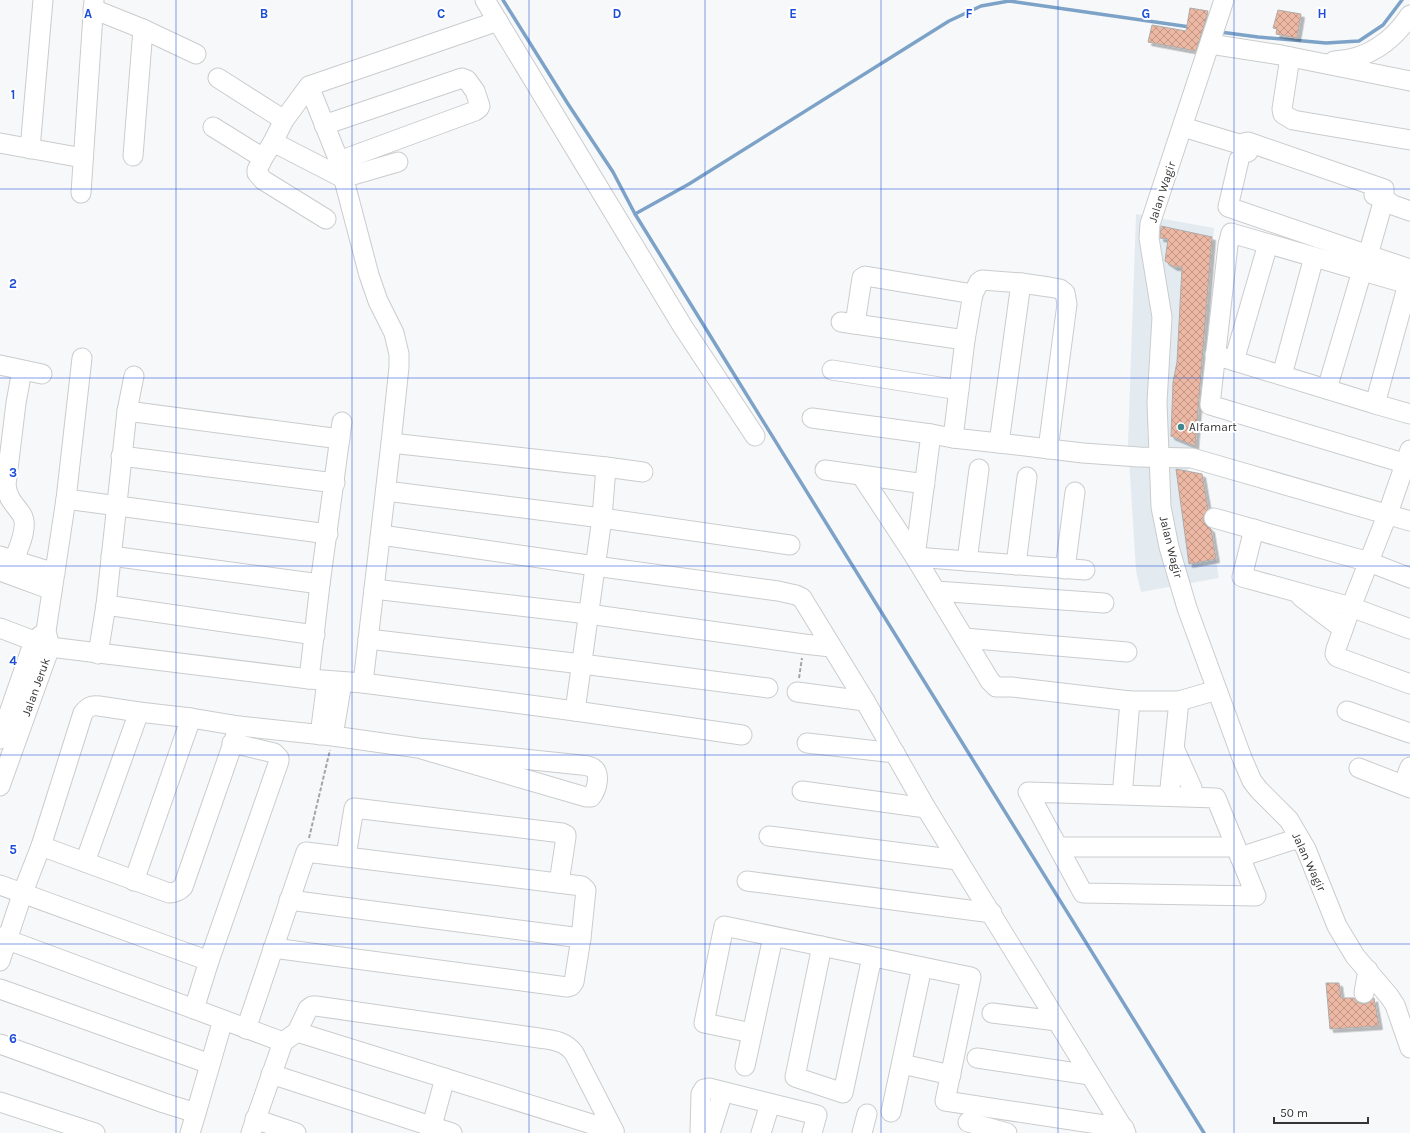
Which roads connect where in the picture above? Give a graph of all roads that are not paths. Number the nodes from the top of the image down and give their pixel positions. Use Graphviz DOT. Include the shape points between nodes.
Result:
graph roads {
  1 [pos="42,0"];
  2 [pos="485,0"];
  3 [pos="1224,0"];
  4 [pos="94,4"];
  5 [pos="1410,15"];
  6 [pos="498,21"];
  7 [pos="142,29"];
  8 [pos="1211,42"];
  9 [pos="196,54"];
  10 [pos="1286,56"];
  11 [pos="218,78"];
  12 [pos="1410,81"];
  13 [pos="309,86"];
  14 [pos="284,120"];
  15 [pos="324,125"];
  16 [pos="213,127"];
  17 [pos="1183,127"];
  18 [pos="1410,140"];
  19 [pos="273,142"];
  20 [pos="0,143"];
  21 [pos="30,149"];
  22 [pos="1239,152"];
  23 [pos="133,156"];
  24 [pos="84,158"];
  25 [pos="263,158"];
  26 [pos="398,162"];
  27 [pos="341,169"];
  28 [pos="81,193"];
  29 [pos="1384,199"];
  30 [pos="1410,211"];
  31 [pos="326,219"];
  32 [pos="1268,244"];
  33 [pos="1314,257"];
  34 [pos="1365,263"];
  35 [pos="1410,269"];
  36 [pos="1021,283"];
  37 [pos="973,294"];
  38 [pos="965,340"];
  39 [pos="1215,355"];
  40 [pos="82,358"];
  41 [pos="1234,361"];
  42 [pos="0,365"];
  43 [pos="22,370"];
  44 [pos="832,370"];
  45 [pos="42,374"];
  46 [pos="134,376"];
  47 [pos="1282,376"];
  48 [pos="1327,389"];
  49 [pos="959,390"];
  50 [pos="8,401"];
  51 [pos="1375,404"];
  52 [pos="126,411"];
  53 [pos="1410,414"];
  54 [pos="812,418"];
  55 [pos="931,434"];
  56 [pos="755,436"];
  57 [pos="953,438"];
  58 [pos="391,443"];
  59 [pos="999,443"];
  60 [pos="1048,448"];
  61 [pos="121,456"];
  62 [pos="1159,456"];
  63 [pos="1408,459"];
  64 [pos="606,467"];
  65 [pos="979,469"];
  66 [pos="824,470"];
  67 [pos="643,472"];
  68 [pos="861,475"];
  69 [pos="1027,477"];
  70 [pos="335,483"];
  71 [pos="925,484"];
  72 [pos="386,491"];
  73 [pos="1075,492"];
  74 [pos="66,500"];
  75 [pos="116,505"];
  76 [pos="1388,513"];
  77 [pos="602,518"];
  78 [pos="1214,518"];
  79 [pos="1410,521"];
  80 [pos="1254,529"];
  81 [pos="328,534"];
  82 [pos="381,535"];
  83 [pos="790,545"];
  84 [pos="111,556"];
  85 [pos="915,557"];
  86 [pos="967,561"];
  87 [pos="5,562"];
  88 [pos="1368,562"];
  89 [pos="1016,565"];
  90 [pos="595,566"];
  91 [pos="1065,568"];
  92 [pos="1085,570"];
  93 [pos="1410,578"];
  94 [pos="54,582"];
  95 [pos="320,584"];
  96 [pos="374,589"];
  97 [pos="936,591"];
  98 [pos="1294,591"];
  99 [pos="1104,603"];
  100 [pos="106,605"];
  101 [pos="1351,607"];
  102 [pos="588,614"];
  103 [pos="0,628"];
  104 [pos="1343,629"];
  105 [pos="1410,629"];
  106 [pos="314,634"];
  107 [pos="964,638"];
  108 [pos="368,639"];
  109 [pos="43,640"];
  110 [pos="831,646"];
  111 [pos="1127,652"];
  112 [pos="98,654"];
  113 [pos="582,664"];
  114 [pos="326,681"];
  115 [pos="363,683"];
  116 [pos="1410,684"];
  117 [pos="768,688"];
  118 [pos="1217,690"];
  119 [pos="797,692"];
  120 [pos="865,701"];
  121 [pos="1130,701"];
  122 [pos="1179,701"];
  123 [pos="576,711"];
  124 [pos="1347,711"];
  125 [pos="139,712"];
  126 [pos="190,718"];
  127 [pos="1410,733"];
  128 [pos="236,735"];
  129 [pos="327,735"];
  130 [pos="742,735"];
  131 [pos="0,739"];
  132 [pos="806,743"];
  133 [pos="418,748"];
  134 [pos="1174,748"];
  135 [pos="895,753"];
  136 [pos="1410,767"];
  137 [pos="1359,768"];
  138 [pos="1123,785"];
  139 [pos="0,786"];
  140 [pos="1406,786"];
  141 [pos="1170,788"];
  142 [pos="1192,788"];
  143 [pos="802,792"];
  144 [pos="926,808"];
  145 [pos="770,836"];
  146 [pos="1300,838"];
  147 [pos="41,846"];
  148 [pos="1058,847"];
  149 [pos="1238,852"];
  150 [pos="346,856"];
  151 [pos="958,860"];
  152 [pos="85,862"];
  153 [pos="134,881"];
  154 [pos="747,881"];
  155 [pos="559,883"];
  156 [pos="0,885"];
  157 [pos="23,892"];
  158 [pos="289,900"];
  159 [pos="992,913"];
  160 [pos="773,936"];
  161 [pos="581,938"];
  162 [pos="4,939"];
  163 [pos="822,946"];
  164 [pos="273,948"];
  165 [pos="872,957"];
  166 [pos="0,961"];
  167 [pos="209,961"];
  168 [pos="922,967"];
  169 [pos="1368,970"];
  170 [pos="0,989"];
  171 [pos="1364,993"];
  172 [pos="194,1009"];
  173 [pos="992,1013"];
  174 [pos="223,1020"];
  175 [pos="1057,1021"];
  176 [pos="246,1029"];
  177 [pos="752,1033"];
  178 [pos="290,1037"];
  179 [pos="0,1044"];
  180 [pos="1410,1048"];
  181 [pos="977,1058"];
  182 [pos="210,1064"];
  183 [pos="902,1064"];
  184 [pos="745,1066"];
  185 [pos="271,1074"];
  186 [pos="951,1074"];
  187 [pos="1090,1075"];
  188 [pos="445,1078"];
  189 [pos="724,1092"];
  190 [pos="0,1102"];
  191 [pos="770,1104"];
  192 [pos="891,1112"];
  193 [pos="196,1113"];
  194 [pos="867,1114"];
  195 [pos="968,1122"];
  196 [pos="253,1126"];
  197 [pos="431,1130"];
  198 [pos="1125,1131"];
  199 [pos="614,1132"];
  200 [pos="95,1133"];
  201 [pos="190,1133"];
  202 [pos="296,1133"];
  203 [pos="452,1133"];
  204 [pos="700,1133"];
  205 [pos="710,1133"];
  206 [pos="761,1133"];
  207 [pos="812,1133"];
  208 [pos="862,1133"];
  209 [pos="1007,1133"];
  1 -- 21 [label="street"];
  2 -- 6 [label="street"];
  3 -- 8 [label="street, Jalan Wagir"];
  4 -- 7 [label="street"];
  4 -- 24 [label="street"];
  5 -- 10 [label="street" via="1392,37 1367,54 1336,61"];
  6 -- 13 [label="street"];
  6 -- 56 [label="street" via="683,327"];
  7 -- 9 [label="street"];
  7 -- 23 [label="street"];
  8 -- 10 [label="street"];
  8 -- 17 [label="street, Jalan Wagir"];
  10 -- 12 [label="street"];
  10 -- 18 [label="street" via="1282,109 1287,117 1292,120"];
  11 -- 14 [label="street"];
  13 -- 14 [label="street"];
  13 -- 15 [label="street"];
  14 -- 19 [label="street"];
  15 -- 27 [label="street"];
  15 -- 27 [label="street" via="462,78 467,80 475,91 480,106 475,111"];
  16 -- 25 [label="street"];
  17 -- 22 [label="street"];
  17 -- 62 [label="street, Jalan Wagir" via="1150,224 1150,247 1162,317 1157,402"];
  19 -- 25 [label="street"];
  19 -- 27 [label="street"];
  20 -- 21 [label="street"];
  21 -- 24 [label="street"];
  22 -- 29 [label="street" via="1244,150"];
  22 -- 34 [label="street" via="1228,207"];
  24 -- 28 [label="street"];
  25 -- 31 [label="street" via="257,170 259,176"];
  26 -- 27 [label="street"];
  27 -- 58 [label="street" via="369,275 378,301 394,333 399,354"];
  29 -- 30 [label="street"];
  29 -- 34 [label="street"];
  32 -- 33 [label="street"];
  32 -- 39 [label="street" via="1231,233"];
  32 -- 41 [label="street"];
  33 -- 34 [label="street"];
  33 -- 47 [label="street"];
  34 -- 35 [label="street"];
  34 -- 48 [label="street"];
  34 -- 51 [label="street" via="1408,284"];
  36 -- 37 [label="street" via="982,280"];
  36 -- 59 [label="street"];
  36 -- 60 [label="street" via="1060,289 1066,297"];
  37 -- 38 [label="street"];
  37 -- 38 [label="street" via="865,276 862,278 848,323"];
  38 -- 49 [label="street"];
  39 -- 41 [label="street"];
  39 -- 63 [label="street" via="1210,405"];
  40 -- 74 [label="street"];
  41 -- 47 [label="street"];
  42 -- 43 [label="street"];
  43 -- 45 [label="street"];
  43 -- 50 [label="street"];
  44 -- 49 [label="street"];
  46 -- 52 [label="street"];
  47 -- 48 [label="street"];
  48 -- 51 [label="street"];
  49 -- 57 [label="street"];
  50 -- 87 [label="street" via="7,493 24,523 23,534"];
  51 -- 53 [label="street"];
  52 -- 61 [label="street"];
  52 -- 70 [label="street" via="341,430"];
  54 -- 55 [label="street"];
  55 -- 57 [label="street"];
  55 -- 71 [label="street"];
  57 -- 59 [label="street"];
  58 -- 64 [label="street"];
  58 -- 72 [label="street"];
  59 -- 60 [label="street"];
  60 -- 62 [label="street" via="1139,457"];
  61 -- 70 [label="street"];
  61 -- 75 [label="street"];
  62 -- 76 [label="street" via="1192,458"];
  62 -- 118 [label="street, Jalan Wagir" via="1161,507 1169,547 1187,608"];
  63 -- 76 [label="street"];
  64 -- 67 [label="street"];
  64 -- 77 [label="street"];
  65 -- 86 [label="street"];
  66 -- 68 [label="street"];
  68 -- 71 [label="street"];
  68 -- 85 [label="street"];
  69 -- 89 [label="street"];
  70 -- 81 [label="street"];
  71 -- 85 [label="street"];
  72 -- 77 [label="street"];
  72 -- 82 [label="street"];
  73 -- 91 [label="street"];
  74 -- 75 [label="street"];
  74 -- 94 [label="street"];
  75 -- 81 [label="street"];
  75 -- 84 [label="street"];
  76 -- 79 [label="street"];
  76 -- 88 [label="street"];
  77 -- 83 [label="street"];
  77 -- 90 [label="street"];
  78 -- 80 [label="street"];
  80 -- 88 [label="street"];
  80 -- 98 [label="street" via="1242,577"];
  81 -- 95 [label="street"];
  82 -- 90 [label="street"];
  82 -- 96 [label="street"];
  84 -- 95 [label="street"];
  84 -- 100 [label="street"];
  85 -- 86 [label="street"];
  85 -- 97 [label="street"];
  86 -- 89 [label="street"];
  87 -- 94 [label="street"];
  88 -- 93 [label="street"];
  88 -- 101 [label="street"];
  89 -- 91 [label="street"];
  90 -- 102 [label="street"];
  90 -- 110 [label="street" via="796,595 802,598"];
  91 -- 92 [label="street"];
  94 -- 109 [label="street"];
  95 -- 106 [label="street"];
  96 -- 102 [label="street"];
  96 -- 108 [label="street"];
  97 -- 99 [label="street"];
  97 -- 107 [label="street"];
  98 -- 101 [label="street"];
  98 -- 104 [label="street"];
  100 -- 106 [label="street"];
  100 -- 112 [label="street"];
  101 -- 104 [label="street"];
  101 -- 105 [label="street"];
  102 -- 110 [label="street"];
  102 -- 113 [label="street"];
  103 -- 109 [label="street"];
  104 -- 116 [label="street" via="1336,649 1337,657"];
  106 -- 114 [label="street"];
  107 -- 111 [label="street"];
  107 -- 121 [label="street" via="996,687"];
  108 -- 113 [label="street"];
  108 -- 115 [label="street"];
  109 -- 112 [label="street"];
  109 -- 131 [label="street, Jalan Jeruk"];
  109 -- 139 [label="street, Jalan Jeruk"];
  110 -- 120 [label="street"];
  112 -- 114 [label="street"];
  113 -- 117 [label="street"];
  113 -- 123 [label="street"];
  114 -- 115 [label="street"];
  114 -- 129 [label="street"];
  115 -- 123 [label="street"];
  118 -- 122 [label="street"];
  118 -- 146 [label="street, Jalan Wagir" via="1252,781 1289,820"];
  119 -- 120 [label="street"];
  120 -- 135 [label="street"];
  121 -- 122 [label="street"];
  121 -- 138 [label="street"];
  122 -- 134 [label="street"];
  123 -- 130 [label="street"];
  124 -- 127 [label="street"];
  125 -- 126 [label="street"];
  125 -- 147 [label="street" via="94,705 83,713"];
  125 -- 152 [label="street"];
  126 -- 128 [label="street"];
  126 -- 153 [label="street"];
  128 -- 129 [label="street"];
  128 -- 153 [label="street" via="183,886 179,891 169,893"];
  128 -- 167 [label="street" via="274,753 279,761"];
  129 -- 133 [label="street"];
  132 -- 135 [label="street"];
  133 -- 133 [label="street" via="592,767 598,776 594,793 591,797 586,797"];
  134 -- 141 [label="street"];
  134 -- 142 [label="street"];
  135 -- 144 [label="street"];
  136 -- 140 [label="street"];
  137 -- 140 [label="street"];
  143 -- 144 [label="street"];
  144 -- 151 [label="street"];
  145 -- 151 [label="street"];
  146 -- 149 [label="street"];
  146 -- 169 [label="street, Jalan Wagir" via="1337,926 1355,956"];
  147 -- 152 [label="street"];
  147 -- 157 [label="street"];
  148 -- 149 [label="street"];
  148 -- 149 [label="street" via="1083,893 1256,896"];
  148 -- 149 [label="street" via="1028,792 1216,798"];
  150 -- 155 [label="street"];
  150 -- 155 [label="street" via="352,810 356,808 562,833 566,837"];
  150 -- 158 [label="street" via="306,852"];
  151 -- 159 [label="street"];
  152 -- 153 [label="street"];
  154 -- 159 [label="street"];
  155 -- 161 [label="street" via="582,886 586,890"];
  156 -- 157 [label="street"];
  157 -- 162 [label="street"];
  157 -- 167 [label="street"];
  158 -- 161 [label="street"];
  158 -- 164 [label="street"];
  159 -- 175 [label="street"];
  160 -- 163 [label="street"];
  160 -- 177 [label="street"];
  160 -- 177 [label="street" via="724,926 704,1023"];
  161 -- 164 [label="street" via="574,982 568,987"];
  162 -- 166 [label="street"];
  162 -- 172 [label="street"];
  163 -- 165 [label="street"];
  163 -- 165 [label="street" via="795,1077 843,1093"];
  164 -- 176 [label="street"];
  165 -- 168 [label="street"];
  167 -- 172 [label="street"];
  168 -- 183 [label="street"];
  168 -- 186 [label="street" via="971,977"];
  169 -- 171 [label="street"];
  169 -- 180 [label="street, Jalan Wagir" via="1395,1005"];
  170 -- 182 [label="street"];
  172 -- 174 [label="street"];
  173 -- 175 [label="street"];
  174 -- 176 [label="street"];
  174 -- 182 [label="street"];
  175 -- 187 [label="street"];
  176 -- 178 [label="street"];
  177 -- 184 [label="street"];
  178 -- 185 [label="street"];
  178 -- 188 [label="street"];
  178 -- 199 [label="street" via="308,1010 316,1006 557,1041 568,1046 574,1053"];
  179 -- 193 [label="street"];
  181 -- 187 [label="street"];
  182 -- 193 [label="street"];
  183 -- 186 [label="street"];
  183 -- 192 [label="street"];
  185 -- 196 [label="street"];
  185 -- 197 [label="street"];
  186 -- 198 [label="street" via="945,1101"];
  187 -- 198 [label="street"];
  188 -- 197 [label="street"];
  188 -- 199 [label="street"];
  189 -- 191 [label="street"];
  189 -- 204 [label="street" via="709,1088 702,1091"];
  189 -- 205 [label="street"];
  190 -- 200 [label="street"];
  191 -- 206 [label="street"];
  191 -- 207 [label="street" via="820,1107"];
  193 -- 201 [label="street"];
  194 -- 208 [label="street"];
  195 -- 209 [label="street"];
  196 -- 202 [label="street"];
  197 -- 203 [label="street"];
}
